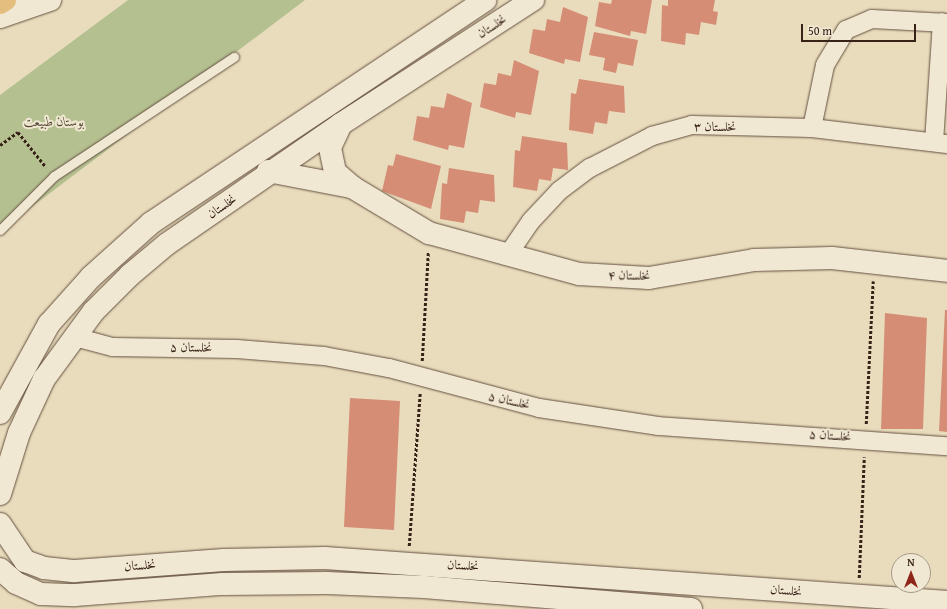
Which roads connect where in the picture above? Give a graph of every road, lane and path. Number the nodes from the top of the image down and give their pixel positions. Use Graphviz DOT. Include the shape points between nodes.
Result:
graph roads {
  1 [pos="5,0"];
  2 [pos="50,0"];
  3 [pos="485,0"];
  4 [pos="533,0"];
  5 [pos="0,3"];
  6 [pos="0,17"];
  7 [pos="945,23"];
  8 [pos="234,57"];
  9 [pos="341,124"];
  10 [pos="812,128"];
  11 [pos="940,143"];
  12 [pos="0,145"];
  13 [pos="255,152"];
  14 [pos="271,174"];
  15 [pos="54,176"];
  16 [pos="352,187"];
  17 [pos="0,230"];
  18 [pos="429,233"];
  19 [pos="507,256"];
  20 [pos="947,272"];
  21 [pos="75,337"];
  22 [pos="421,378"];
  23 [pos="0,413"];
  24 [pos="947,446"];
  25 [pos="0,494"];
  26 [pos="0,524"];
  27 [pos="408,563"];
  28 [pos="0,569"];
  29 [pos="947,602"];
  30 [pos="691,609"];
  1 -- 5 [label="highway"];
  2 -- 6 [label="street"];
  3 -- 13 [label="street, نخلستان"];
  4 -- 9 [label="street, نخلستان"];
  7 -- 10 [label="street" via="872,19 846,30 825,65"];
  7 -- 11 [label="street"];
  8 -- 15 [label="lane"];
  9 -- 14 [label="street, نخلستان"];
  9 -- 16 [label="street" via="330,148 335,172"];
  10 -- 11 [label="street, نخلستان ۳"];
  10 -- 19 [label="street, نخلستان ۳" via="692,126 652,136 596,164 559,191 531,221"];
  12 -- 15 [label="path" via="18,132"];
  13 -- 14 [label="street"];
  13 -- 23 [label="street, نخلستان" via="151,223 91,277 49,324"];
  14 -- 16 [label="street" via="292,173"];
  14 -- 21 [label="street, نخلستان" via="167,244 125,280"];
  15 -- 17 [label="lane"];
  16 -- 18 [label="street, نخلستان ۴"];
  18 -- 19 [label="street, نخلستان ۴"];
  18 -- 22 [label="path"];
  19 -- 20 [label="street, نخلستان ۴" via="579,274 649,278 754,260 832,258"];
  21 -- 22 [label="street, نخلستان ۵" via="113,346 237,349 324,356"];
  21 -- 25 [label="street, نخلستان" via="44,379 19,433"];
  22 -- 24 [label="street, نخلستان ۵" via="539,408 650,425"];
  22 -- 27 [label="path"];
  26 -- 27 [label="street, نخلستان" via="25,561 44,568 75,571 224,560 325,558"];
  27 -- 29 [label="street, نخلستان"];
  28 -- 30 [label="street, نخلستان" via="16,583 41,594 75,595 223,584 327,583 424,587"];
}
